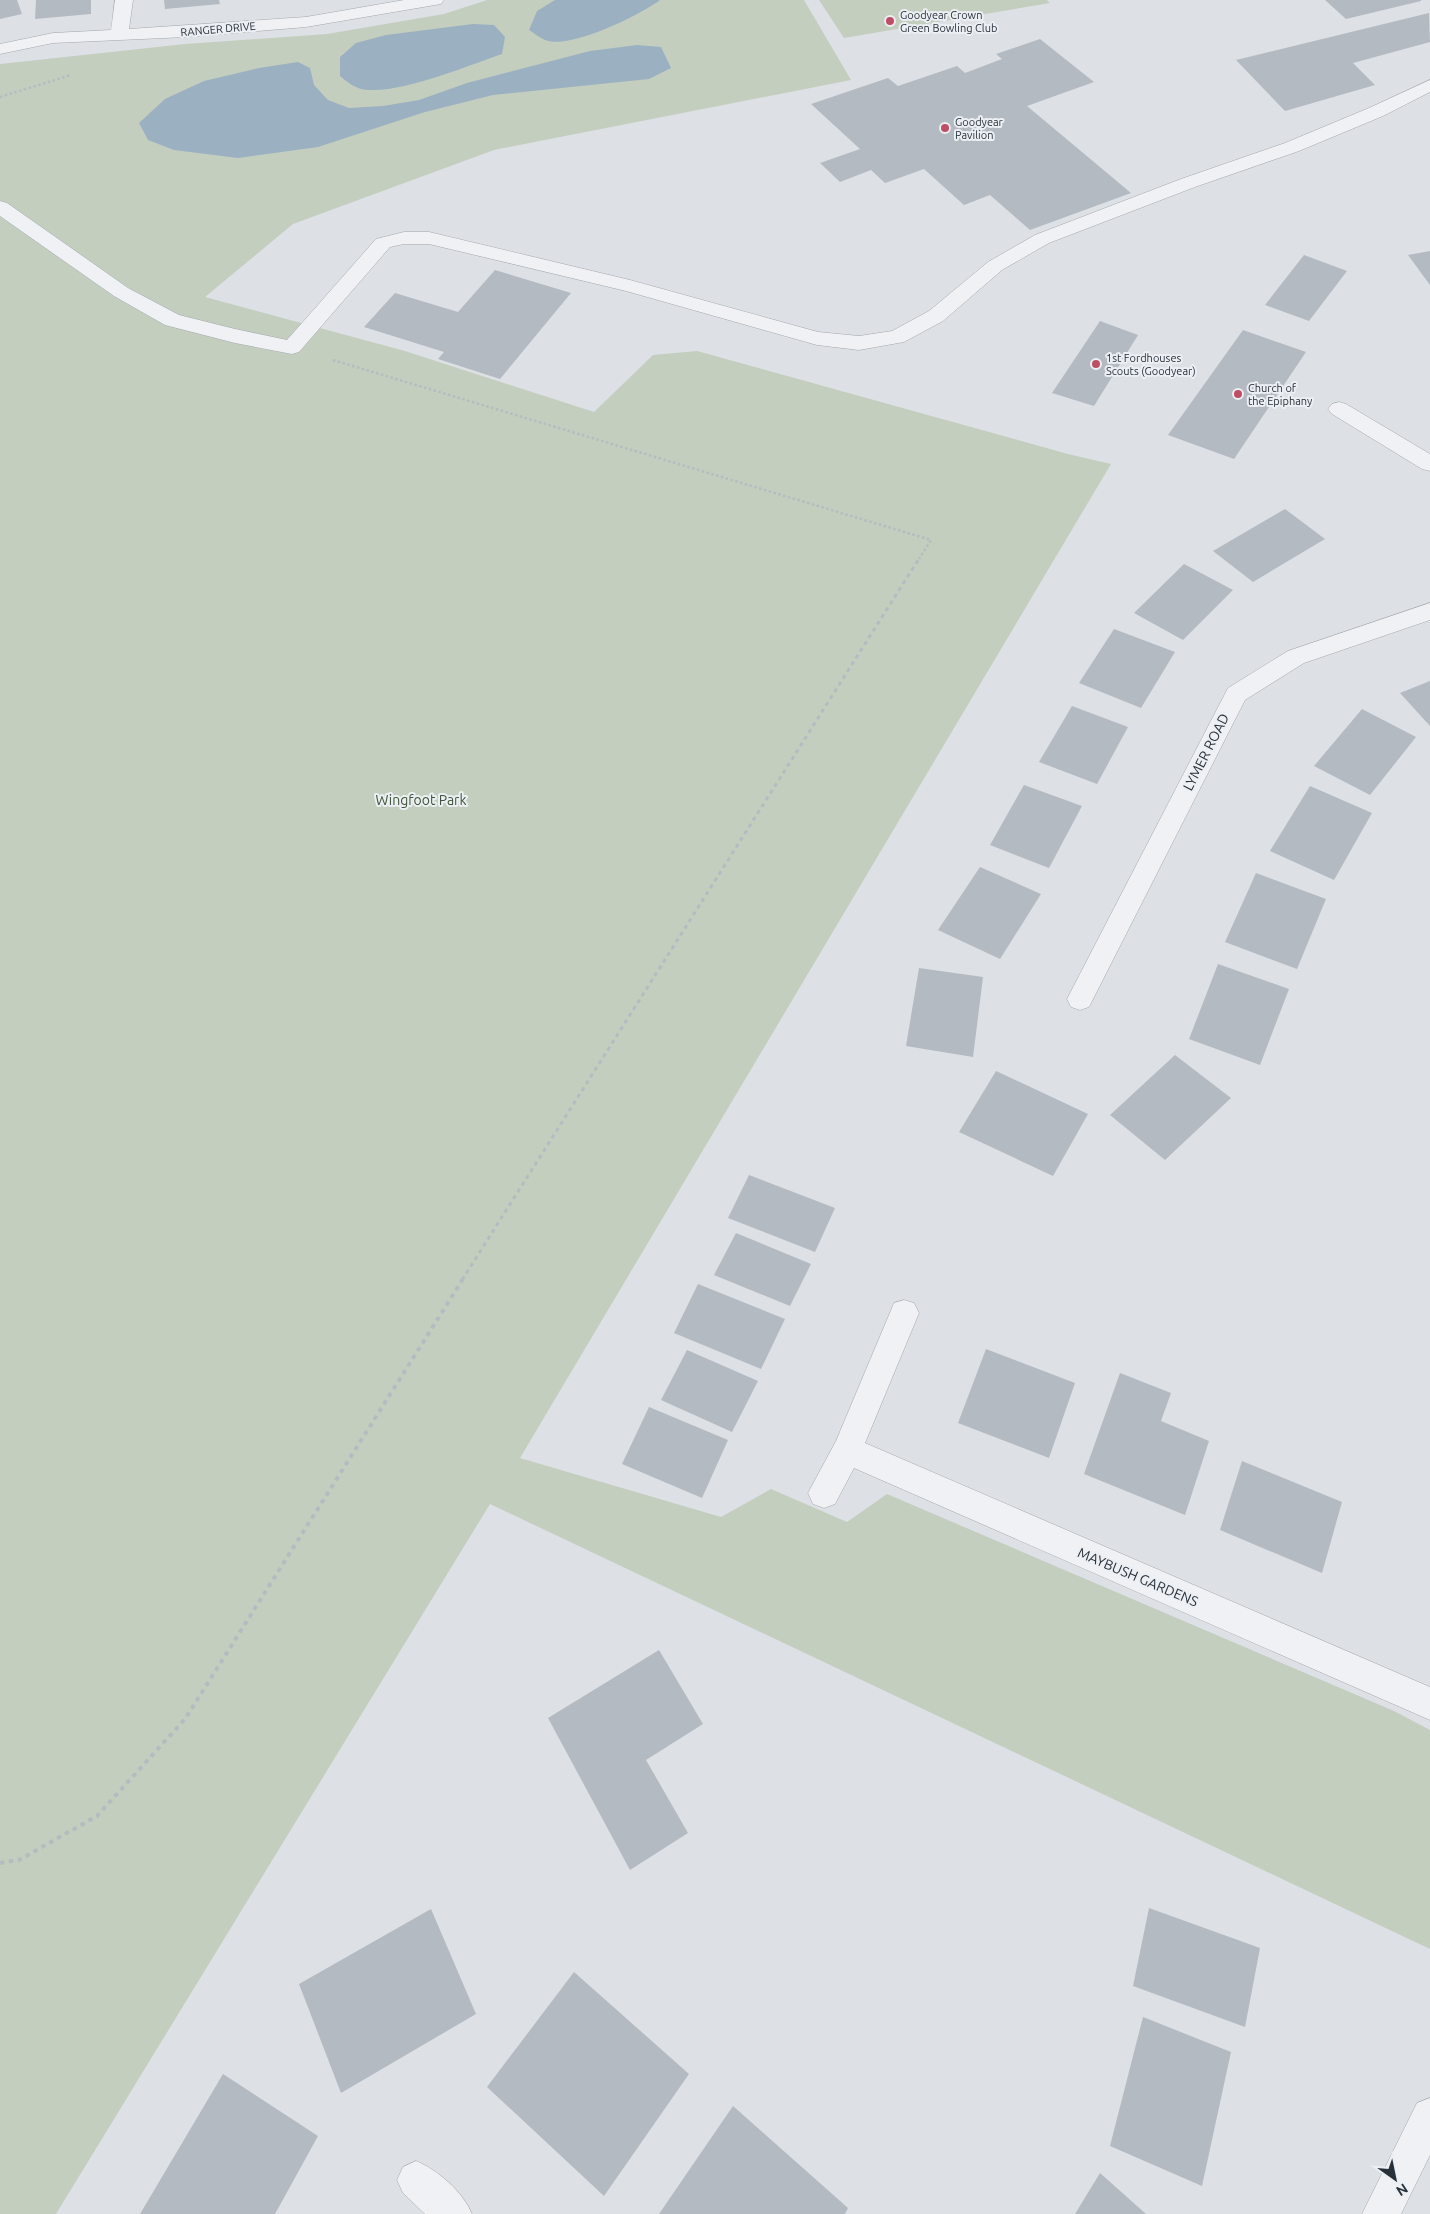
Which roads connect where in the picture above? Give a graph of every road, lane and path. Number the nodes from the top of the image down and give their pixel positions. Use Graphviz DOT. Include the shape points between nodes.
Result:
graph roads {
  1 [pos="124,0"];
  2 [pos="435,0"];
  3 [pos="119,36"];
  4 [pos="0,49"];
  5 [pos="1430,85"];
  6 [pos="0,206"];
  7 [pos="292,347"];
  8 [pos="1340,410"];
  9 [pos="1430,464"];
  10 [pos="1430,612"];
  11 [pos="1080,999"];
  12 [pos="904,1314"];
  13 [pos="847,1450"];
  14 [pos="824,1493"];
  15 [pos="1430,1704"];
  16 [pos="0,1863"];
  17 [pos="1430,2116"];
  18 [pos="416,2180"];
  19 [pos="453,2214"];
  20 [pos="1381,2214"];
  1 -- 3 [label="street"];
  2 -- 3 [label="street, RANGER DRIVE" via="306,22"];
  3 -- 4 [label="street, RANGER DRIVE" via="53,38"];
  5 -- 7 [label="street" via="1292,147 1042,239 995,266 936,316 897,337 859,343 817,338 547,265 429,238 404,238 383,243"];
  6 -- 7 [label="street" via="121,292 172,320"];
  7 -- 16 [label="path" via="931,540 185,1719 97,1816 19,1860"];
  8 -- 9 [label="street"];
  10 -- 11 [label="street, LYMER ROAD" via="1296,657 1236,694"];
  12 -- 13 [label="street"];
  13 -- 14 [label="street"];
  13 -- 15 [label="street, MAYBUSH GARDENS"];
  17 -- 20 [label="street"];
  18 -- 19 [label="street"];
}
